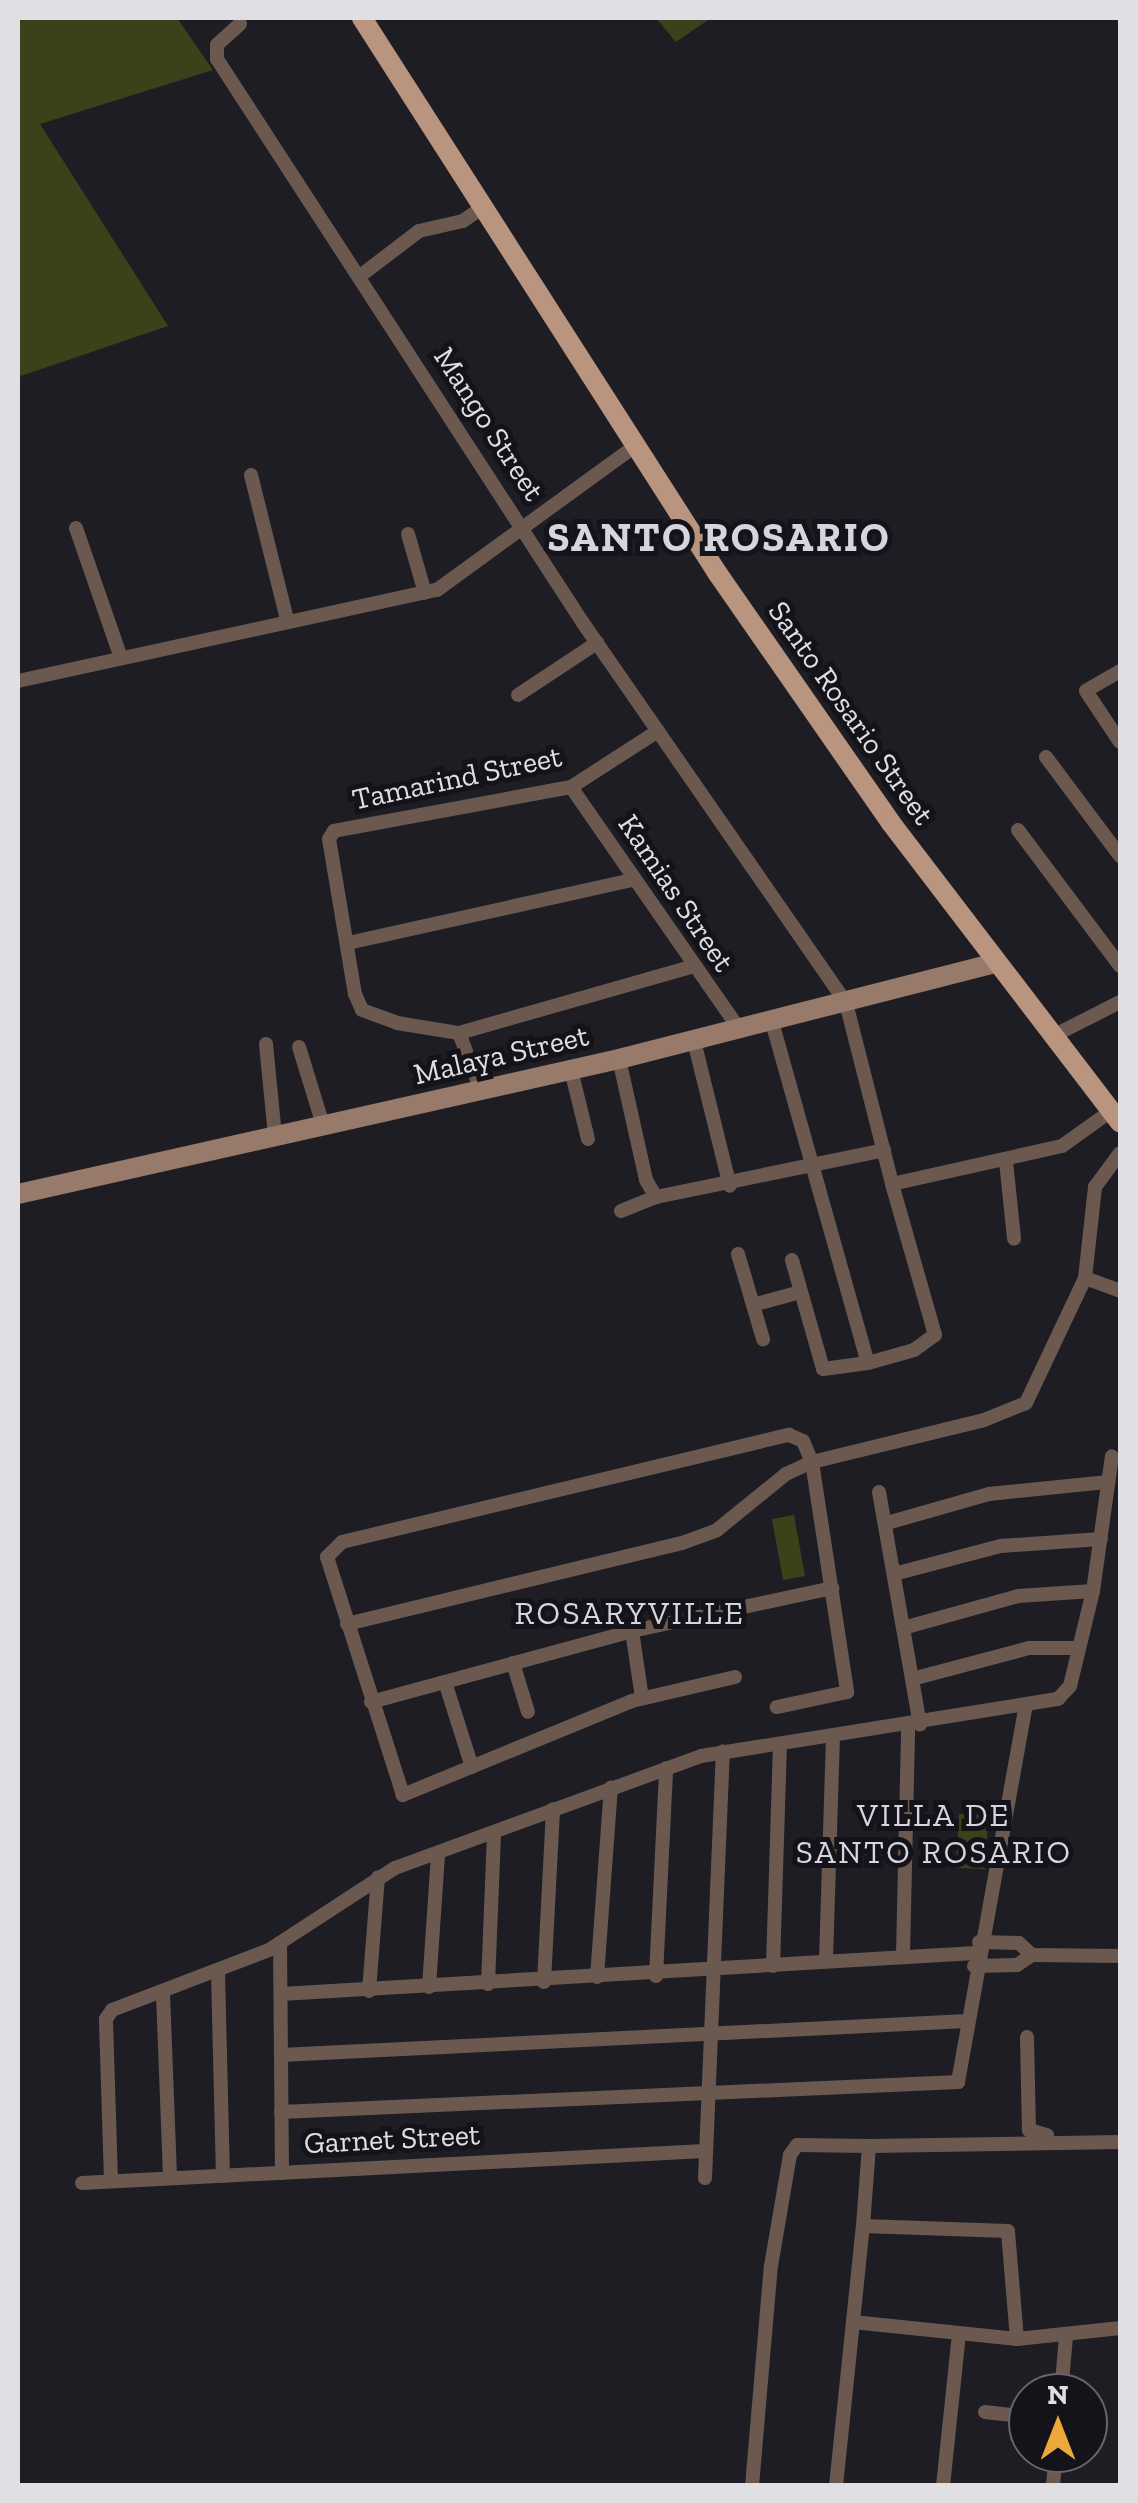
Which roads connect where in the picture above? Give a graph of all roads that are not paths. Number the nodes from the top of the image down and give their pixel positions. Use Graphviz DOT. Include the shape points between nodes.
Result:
graph roads {
  1 [pos="362,18"];
  2 [pos="240,24"];
  3 [pos="483,207"];
  4 [pos="360,276"];
  5 [pos="634,447"];
  6 [pos="251,474"];
  7 [pos="521,523"];
  8 [pos="76,528"];
  9 [pos="408,534"];
  10 [pos="425,593"];
  11 [pos="287,618"];
  12 [pos="597,643"];
  13 [pos="121,658"];
  14 [pos="1120,671"];
  15 [pos="18,681"];
  16 [pos="518,695"];
  17 [pos="658,731"];
  18 [pos="1120,742"];
  19 [pos="1046,756"];
  20 [pos="571,787"];
  21 [pos="1018,830"];
  22 [pos="1120,856"];
  23 [pos="632,880"];
  24 [pos="348,943"];
  25 [pos="995,963"];
  26 [pos="1120,966"];
  27 [pos="691,967"];
  28 [pos="1120,1002"];
  29 [pos="846,1003"];
  30 [pos="772,1022"];
  31 [pos="739,1029"];
  32 [pos="459,1034"];
  33 [pos="1052,1036"];
  34 [pos="694,1041"];
  35 [pos="266,1044"];
  36 [pos="299,1047"];
  37 [pos="618,1059"];
  38 [pos="571,1070"];
  39 [pos="480,1090"];
  40 [pos="1116,1117"];
  41 [pos="324,1125"];
  42 [pos="276,1136"];
  43 [pos="588,1139"];
  44 [pos="884,1150"];
  45 [pos="1120,1153"];
  46 [pos="1006,1161"];
  47 [pos="808,1168"];
  48 [pos="892,1184"];
  49 [pos="730,1186"];
  50 [pos="18,1194"];
  51 [pos="656,1197"];
  52 [pos="621,1211"];
  53 [pos="1014,1239"];
  54 [pos="738,1254"];
  55 [pos="792,1260"];
  56 [pos="1085,1278"];
  57 [pos="1120,1291"];
  58 [pos="800,1292"];
  59 [pos="753,1304"];
  60 [pos="763,1339"];
  61 [pos="868,1362"];
  62 [pos="1112,1456"];
  63 [pos="812,1462"];
  64 [pos="1108,1482"];
  65 [pos="879,1492"];
  66 [pos="887,1523"];
  67 [pos="1102,1539"];
  68 [pos="894,1574"];
  69 [pos="832,1588"];
  70 [pos="1093,1592"];
  71 [pos="348,1624"];
  72 [pos="902,1628"];
  73 [pos="632,1630"];
  74 [pos="1079,1648"];
  75 [pos="512,1663"];
  76 [pos="735,1677"];
  77 [pos="912,1679"];
  78 [pos="444,1682"];
  79 [pos="642,1698"];
  80 [pos="371,1702"];
  81 [pos="777,1707"];
  82 [pos="1025,1709"];
  83 [pos="528,1712"];
  84 [pos="914,1725"];
  85 [pos="833,1736"];
  86 [pos="780,1744"];
  87 [pos="723,1751"];
  88 [pos="472,1768"];
  89 [pos="666,1768"];
  90 [pos="611,1788"];
  91 [pos="553,1809"];
  92 [pos="494,1834"];
  93 [pos="438,1855"];
  94 [pos="378,1876"];
  95 [pos="280,1944"];
  96 [pos="976,1954"];
  97 [pos="903,1955"];
  98 [pos="1032,1955"];
  99 [pos="1120,1956"];
  100 [pos="826,1960"];
  101 [pos="773,1966"];
  102 [pos="713,1970"];
  103 [pos="218,1973"];
  104 [pos="656,1976"];
  105 [pos="597,1977"];
  106 [pos="544,1982"];
  107 [pos="488,1984"];
  108 [pos="429,1987"];
  109 [pos="370,1990"];
  110 [pos="163,1994"];
  111 [pos="281,1994"];
  112 [pos="967,2021"];
  113 [pos="710,2035"];
  114 [pos="1027,2038"];
  115 [pos="281,2055"];
  116 [pos="706,2091"];
  117 [pos="281,2112"];
  118 [pos="1058,2142"];
  119 [pos="1120,2142"];
  120 [pos="869,2146"];
  121 [pos="706,2151"];
  122 [pos="282,2173"];
  123 [pos="223,2176"];
  124 [pos="170,2178"];
  125 [pos="705,2178"];
  126 [pos="111,2182"];
  127 [pos="82,2183"];
  128 [pos="863,2226"];
  129 [pos="853,2322"];
  130 [pos="1120,2328"];
  131 [pos="960,2334"];
  132 [pos="1066,2337"];
  133 [pos="1017,2339"];
  134 [pos="1063,2373"];
  135 [pos="985,2412"];
  136 [pos="1008,2415"];
  137 [pos="752,2486"];
  138 [pos="836,2486"];
  139 [pos="943,2486"];
  1 -- 3 [label="main road, Santo Rosario Street"];
  2 -- 4 [label="street, Mango Street" via="217,45 217,60"];
  3 -- 4 [label="street" via="463,221 420,232"];
  3 -- 5 [label="main road, Santo Rosario Street"];
  4 -- 7 [label="street, Mango Street"];
  5 -- 7 [label="street"];
  5 -- 25 [label="main road, Santo Rosario Street" via="821,724"];
  6 -- 11 [label="street"];
  7 -- 10 [label="street" via="456,579"];
  7 -- 12 [label="street, Mango Street"];
  8 -- 13 [label="street"];
  9 -- 10 [label="street"];
  10 -- 11 [label="street"];
  11 -- 13 [label="street"];
  12 -- 16 [label="street"];
  12 -- 17 [label="street, Mango Street"];
  13 -- 15 [label="street"];
  14 -- 18 [label="street" via="1086,691"];
  17 -- 20 [label="street, Tamarind Street"];
  17 -- 29 [label="street, Mango Street"];
  19 -- 22 [label="street"];
  20 -- 23 [label="street, Kamias Street"];
  20 -- 24 [label="street, Tamarind Street" via="334,831"];
  21 -- 26 [label="street"];
  23 -- 24 [label="street"];
  23 -- 27 [label="street, Kamias Street"];
  24 -- 32 [label="street" via="362,1010"];
  25 -- 29 [label="street, Malaya Street"];
  25 -- 33 [label="main road, Santo Rosario Street"];
  27 -- 31 [label="street, Kamias Street"];
  27 -- 32 [label="street"];
  28 -- 33 [label="street"];
  29 -- 30 [label="street, Malaya Street"];
  29 -- 44 [label="street"];
  30 -- 31 [label="street, Malaya Street"];
  30 -- 47 [label="street"];
  31 -- 34 [label="street, Malaya Street"];
  32 -- 39 [label="street"];
  33 -- 40 [label="main road, Santo Rosario Street"];
  34 -- 37 [label="street, Malaya Street"];
  34 -- 49 [label="street"];
  35 -- 42 [label="street"];
  36 -- 41 [label="street"];
  37 -- 38 [label="street, Malaya Street"];
  37 -- 51 [label="street" via="646,1180"];
  38 -- 39 [label="street, Malaya Street"];
  38 -- 43 [label="street"];
  39 -- 41 [label="street, Malaya Street"];
  40 -- 46 [label="street" via="1077,1140"];
  41 -- 42 [label="street, Malaya Street"];
  42 -- 50 [label="street, Malaya Street"];
  44 -- 47 [label="street"];
  44 -- 48 [label="street"];
  45 -- 56 [label="street" via="1094,1187"];
  46 -- 48 [label="street"];
  46 -- 53 [label="street"];
  47 -- 49 [label="street"];
  47 -- 61 [label="street"];
  48 -- 61 [label="street" via="935,1335 914,1350"];
  49 -- 51 [label="street"];
  51 -- 52 [label="street"];
  54 -- 59 [label="street"];
  55 -- 58 [label="street"];
  56 -- 57 [label="street"];
  56 -- 63 [label="street" via="1026,1402 984,1420"];
  58 -- 59 [label="street"];
  58 -- 61 [label="street" via="823,1369"];
  59 -- 60 [label="street"];
  62 -- 64 [label="street"];
  63 -- 69 [label="street"];
  63 -- 71 [label="street" via="786,1474 717,1530 682,1543"];
  63 -- 71 [label="street" via="803,1441 777,1434 342,1542 327,1557"];
  64 -- 66 [label="street" via="989,1494"];
  64 -- 67 [label="street"];
  65 -- 66 [label="street"];
  66 -- 68 [label="street"];
  67 -- 68 [label="street" via="1001,1546"];
  67 -- 70 [label="street"];
  68 -- 72 [label="street"];
  69 -- 73 [label="street"];
  69 -- 81 [label="street" via="847,1692"];
  70 -- 72 [label="street" via="1018,1596"];
  70 -- 74 [label="street"];
  71 -- 80 [label="street"];
  72 -- 77 [label="street"];
  73 -- 75 [label="street"];
  73 -- 79 [label="street"];
  74 -- 77 [label="street" via="1030,1648"];
  74 -- 82 [label="street" via="1066,1694"];
  75 -- 78 [label="street"];
  75 -- 83 [label="street"];
  76 -- 79 [label="street"];
  77 -- 84 [label="street"];
  78 -- 80 [label="street"];
  78 -- 88 [label="street"];
  79 -- 88 [label="street"];
  80 -- 88 [label="street" via="399,1793"];
  82 -- 84 [label="street"];
  82 -- 96 [label="street"];
  84 -- 85 [label="street"];
  84 -- 97 [label="street"];
  85 -- 86 [label="street"];
  85 -- 100 [label="street"];
  86 -- 87 [label="street"];
  86 -- 101 [label="street"];
  87 -- 89 [label="street"];
  87 -- 102 [label="street"];
  89 -- 90 [label="street"];
  89 -- 104 [label="street"];
  90 -- 91 [label="street"];
  90 -- 105 [label="street"];
  91 -- 92 [label="street"];
  91 -- 106 [label="street"];
  92 -- 93 [label="street"];
  92 -- 107 [label="street"];
  93 -- 94 [label="street"];
  93 -- 108 [label="street"];
  94 -- 95 [label="street"];
  94 -- 109 [label="street"];
  95 -- 103 [label="street"];
  95 -- 111 [label="street"];
  96 -- 97 [label="street"];
  96 -- 98 [label="street" via="1017,1965"];
  96 -- 98 [label="street" via="1020,1944"];
  96 -- 112 [label="street"];
  97 -- 100 [label="street"];
  98 -- 99 [label="street"];
  100 -- 101 [label="street"];
  101 -- 102 [label="street"];
  102 -- 104 [label="street"];
  102 -- 113 [label="street"];
  103 -- 110 [label="street"];
  103 -- 123 [label="street"];
  104 -- 105 [label="street"];
  105 -- 106 [label="street"];
  106 -- 107 [label="street"];
  107 -- 108 [label="street"];
  108 -- 109 [label="street"];
  109 -- 111 [label="street"];
  110 -- 124 [label="street"];
  110 -- 126 [label="street" via="108,2014"];
  111 -- 115 [label="street"];
  112 -- 113 [label="street"];
  112 -- 116 [label="street" via="958,2082"];
  113 -- 115 [label="street"];
  113 -- 116 [label="street"];
  114 -- 118 [label="street" via="1029,2130"];
  115 -- 117 [label="street"];
  116 -- 117 [label="street"];
  116 -- 121 [label="street"];
  117 -- 122 [label="street"];
  118 -- 119 [label="street"];
  118 -- 120 [label="street"];
  120 -- 128 [label="street"];
  120 -- 137 [label="street" via="797,2145 790,2155 771,2266"];
  121 -- 122 [label="street, Garnet Street"];
  121 -- 125 [label="street"];
  122 -- 123 [label="street, Garnet Street"];
  123 -- 124 [label="street, Garnet Street"];
  124 -- 126 [label="street, Garnet Street"];
  126 -- 127 [label="street, Garnet Street"];
  128 -- 129 [label="street"];
  128 -- 133 [label="street" via="1008,2231"];
  129 -- 131 [label="street"];
  129 -- 138 [label="street"];
  130 -- 132 [label="street"];
  131 -- 133 [label="street"];
  131 -- 139 [label="street"];
  132 -- 133 [label="street"];
  132 -- 134 [label="street"];
  135 -- 136 [label="street"];
}
